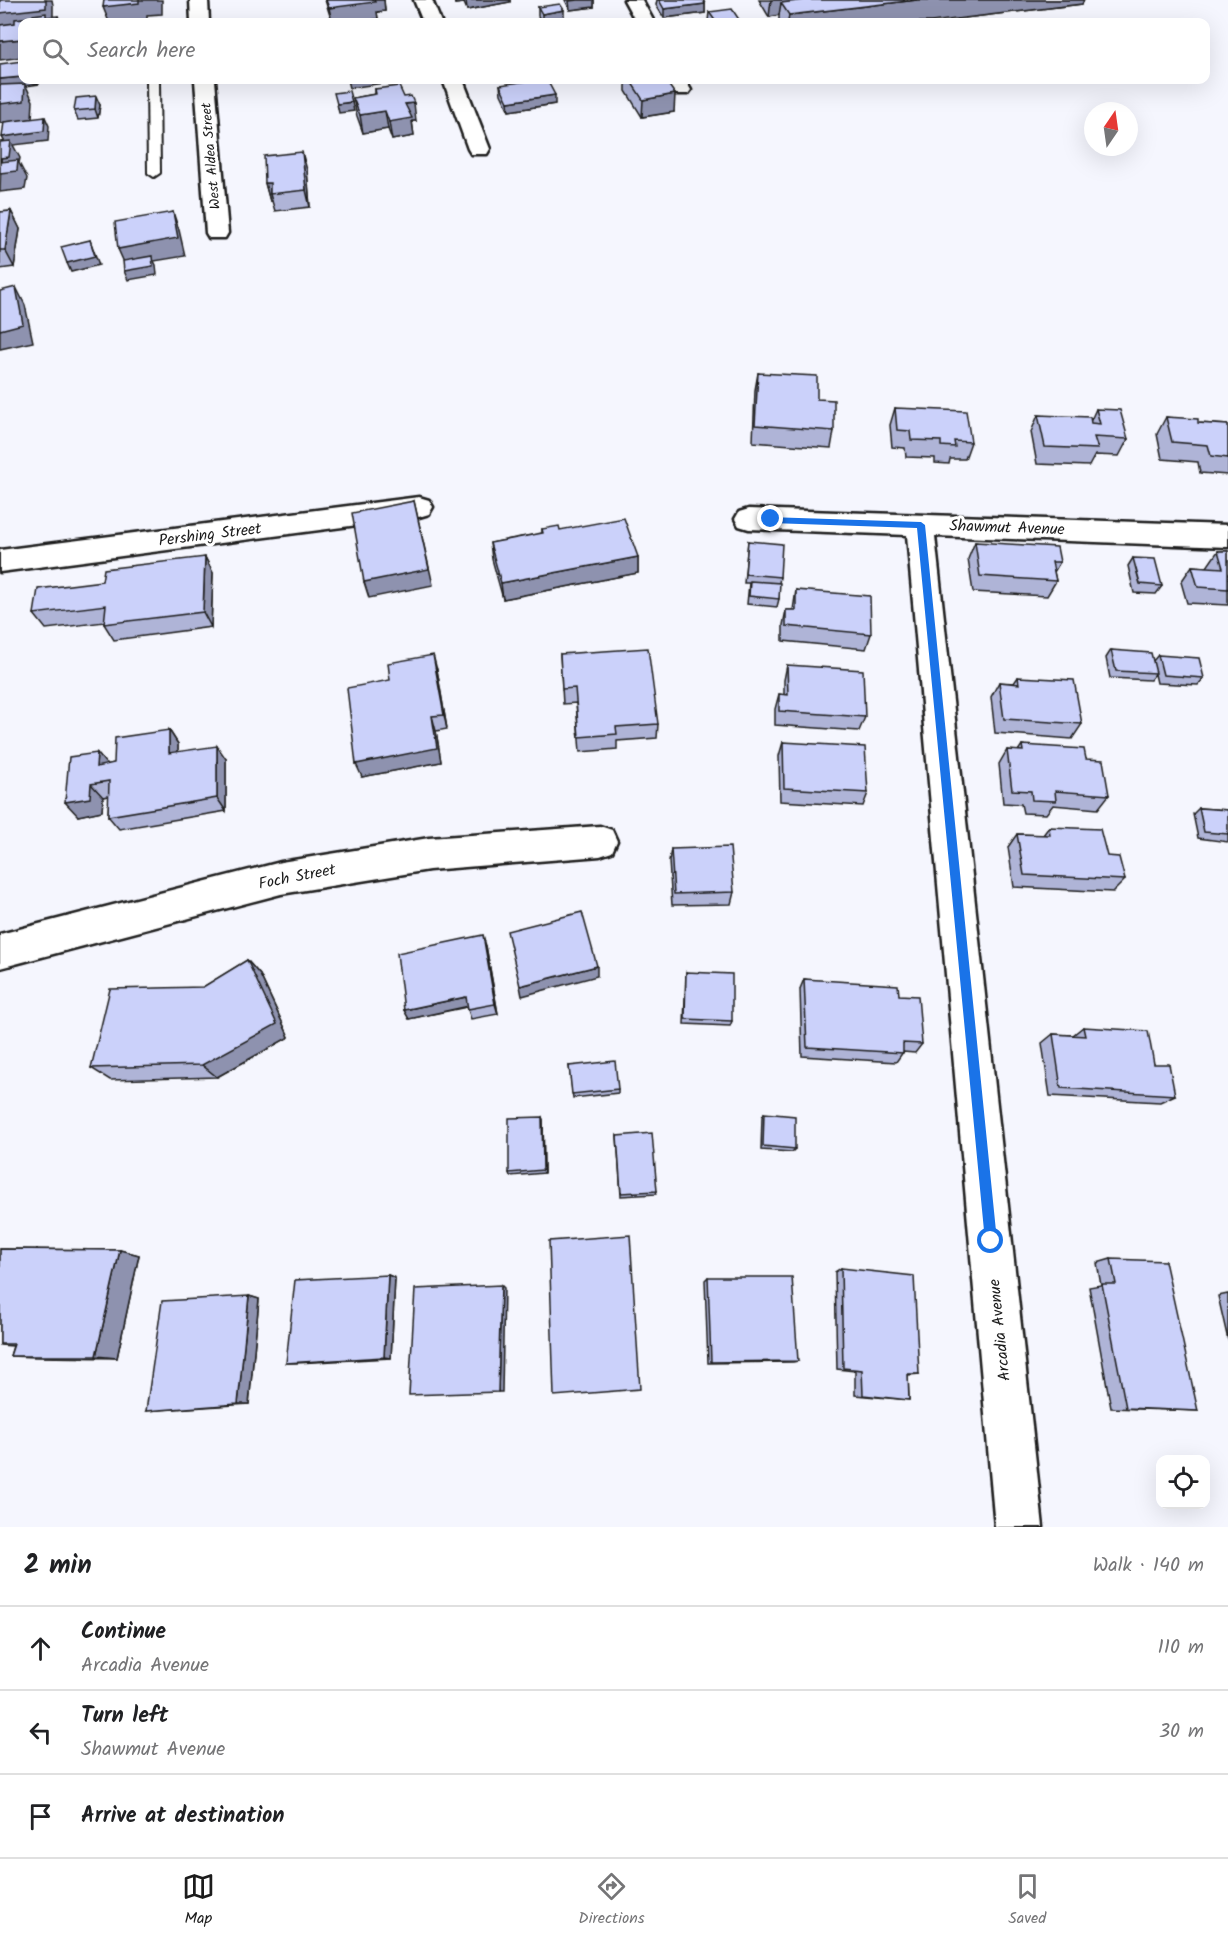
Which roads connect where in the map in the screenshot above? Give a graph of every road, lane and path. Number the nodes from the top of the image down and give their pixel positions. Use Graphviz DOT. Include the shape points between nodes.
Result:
graph roads {
  1 [pos="198,0"];
  2 [pos="423,0"];
  3 [pos="633,0"];
  4 [pos="200,18"];
  5 [pos="430,18"];
  6 [pos="643,18"];
  7 [pos="153,84"];
  8 [pos="205,84"];
  9 [pos="454,84"];
  10 [pos="479,150"];
  11 [pos="154,173"];
  12 [pos="217,233"];
  13 [pos="419,507"];
  14 [pos="749,519"];
  15 [pos="921,525"];
  16 [pos="1228,536"];
  17 [pos="0,561"];
  18 [pos="600,841"];
  19 [pos="0,951"];
  20 [pos="1019,1527"];
  1 -- 4 [label="street"];
  2 -- 5 [label="street"];
  3 -- 6 [label="street"];
  7 -- 11 [label="lane"];
  8 -- 12 [label="street, West Aldea Street"];
  9 -- 10 [label="street"];
  13 -- 17 [label="street, Pershing Street"];
  14 -- 15 [label="street, Shawmut Avenue"];
  15 -- 16 [label="street, Shawmut Avenue"];
  15 -- 20 [label="street, Arcadia Avenue"];
  18 -- 19 [label="street, Foch Street" via="429,854 281,878"];
}
